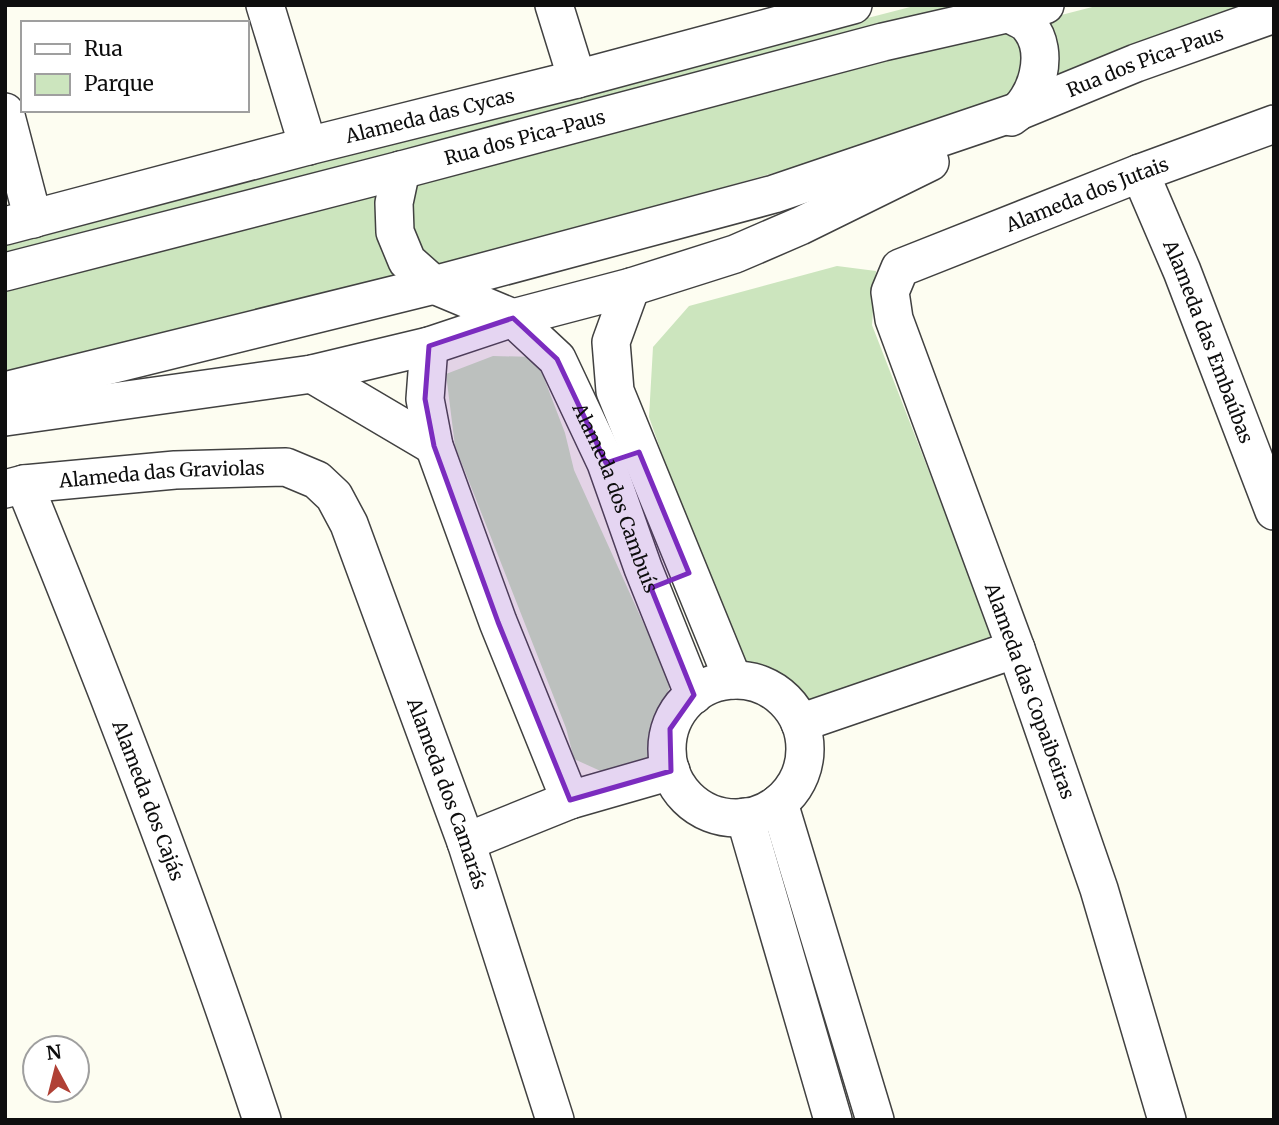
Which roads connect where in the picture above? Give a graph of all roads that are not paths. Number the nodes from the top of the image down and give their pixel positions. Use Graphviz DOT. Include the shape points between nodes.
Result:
graph roads {
  1 [pos="265,5"];
  2 [pos="554,5"];
  3 [pos="1045,5"];
  4 [pos="847,6"];
  5 [pos="1010,14"];
  6 [pos="1274,14"];
  7 [pos="577,79"];
  8 [pos="1019,111"];
  9 [pos="5,112"];
  10 [pos="1274,124"];
  11 [pos="308,146"];
  12 [pos="401,170"];
  13 [pos="1140,173"];
  14 [pos="19,223"];
  15 [pos="900,268"];
  16 [pos="5,272"];
  17 [pos="434,285"];
  18 [pos="631,287"];
  19 [pos="513,318"];
  20 [pos="429,346"];
  21 [pos="312,374"];
  22 [pos="5,391"];
  23 [pos="5,417"];
  24 [pos="434,446"];
  25 [pos="639,452"];
  26 [pos="606,463"];
  27 [pos="317,480"];
  28 [pos="15,486"];
  29 [pos="1274,511"];
  30 [pos="689,573"];
  31 [pos="651,588"];
  32 [pos="1016,649"];
  33 [pos="733,680"];
  34 [pos="694,695"];
  35 [pos="800,723"];
  36 [pos="671,771"];
  37 [pos="570,800"];
  38 [pos="779,803"];
  39 [pos="745,817"];
  40 [pos="466,842"];
  41 [pos="262,1120"];
  42 [pos="555,1120"];
  43 [pos="834,1120"];
  44 [pos="875,1120"];
  45 [pos="1167,1120"];
  1 -- 11 [label="street"];
  2 -- 7 [label="street"];
  3 -- 5 [label="street, Rua dos Pica-Paus"];
  4 -- 7 [label="street, Alameda das Cycas"];
  5 -- 8 [label="street" via="1029,26 1040,64 1036,83"];
  5 -- 12 [label="street, Rua dos Pica-Paus" via="883,42"];
  6 -- 8 [label="street, Rua dos Pica-Paus"];
  7 -- 11 [label="street, Alameda das Cycas"];
  8 -- 17 [label="street, Rua dos Pica-Paus" via="774,194"];
  8 -- 18 [label="street, Rua dos Pica-Paus" via="978,138 800,226 735,254"];
  9 -- 14 [label="street"];
  10 -- 13 [label="street, Alameda dos Jutais"];
  11 -- 14 [label="street, Alameda das Cycas"];
  12 -- 16 [label="street, Rua dos Pica-Paus"];
  12 -- 17 [label="street" via="394,204 395,232 407,261"];
  13 -- 15 [label="street, Alameda dos Jutais"];
  13 -- 29 [label="street, Alameda das Embaúbas"];
  15 -- 32 [label="street, Alameda das Copaibeiras" via="890,292 894,319"];
  17 -- 19 [label="street"];
  17 -- 22 [label="street, Rua dos Pica-Paus"];
  18 -- 19 [label="street, Rua dos Pica-Paus"];
  18 -- 25 [label="street" via="611,342 615,391"];
  19 -- 20 [label="street, Rua dos Pica-Paus"];
  19 -- 26 [label="street, Alameda dos Cambuís" via="557,359"];
  20 -- 21 [label="street, Rua dos Pica-Paus"];
  20 -- 24 [label="street" via="425,399"];
  21 -- 23 [label="street, Rua dos Pica-Paus"];
  21 -- 24 [label="street"];
  24 -- 37 [label="street"];
  25 -- 26 [label="street"];
  25 -- 30 [label="street"];
  26 -- 31 [label="street, Alameda dos Cambuís"];
  27 -- 28 [label="street, Alameda das Graviolas" via="286,467 175,470"];
  27 -- 40 [label="street, Alameda dos Camarás" via="334,496 349,524"];
  28 -- 41 [label="street, Alameda dos Cajás" via="152,806"];
  30 -- 31 [label="street"];
  30 -- 33 [label="street"];
  31 -- 34 [label="street, Alameda dos Cambuís"];
  32 -- 35 [label="street"];
  32 -- 45 [label="street, Alameda das Copaibeiras" via="1100,889"];
  33 -- 34 [label="street" via="712,684"];
  33 -- 35 [label="street" via="774,691 790,705"];
  34 -- 36 [label="street" via="679,710 670,729"];
  35 -- 38 [label="street" via="805,741 802,767 791,791"];
  36 -- 37 [label="street"];
  36 -- 39 [label="street" via="679,788 700,807 726,817"];
  37 -- 40 [label="street"];
  38 -- 39 [label="street"];
  38 -- 44 [label="street"];
  39 -- 43 [label="street"];
  40 -- 42 [label="street, Alameda dos Camarás"];
}
